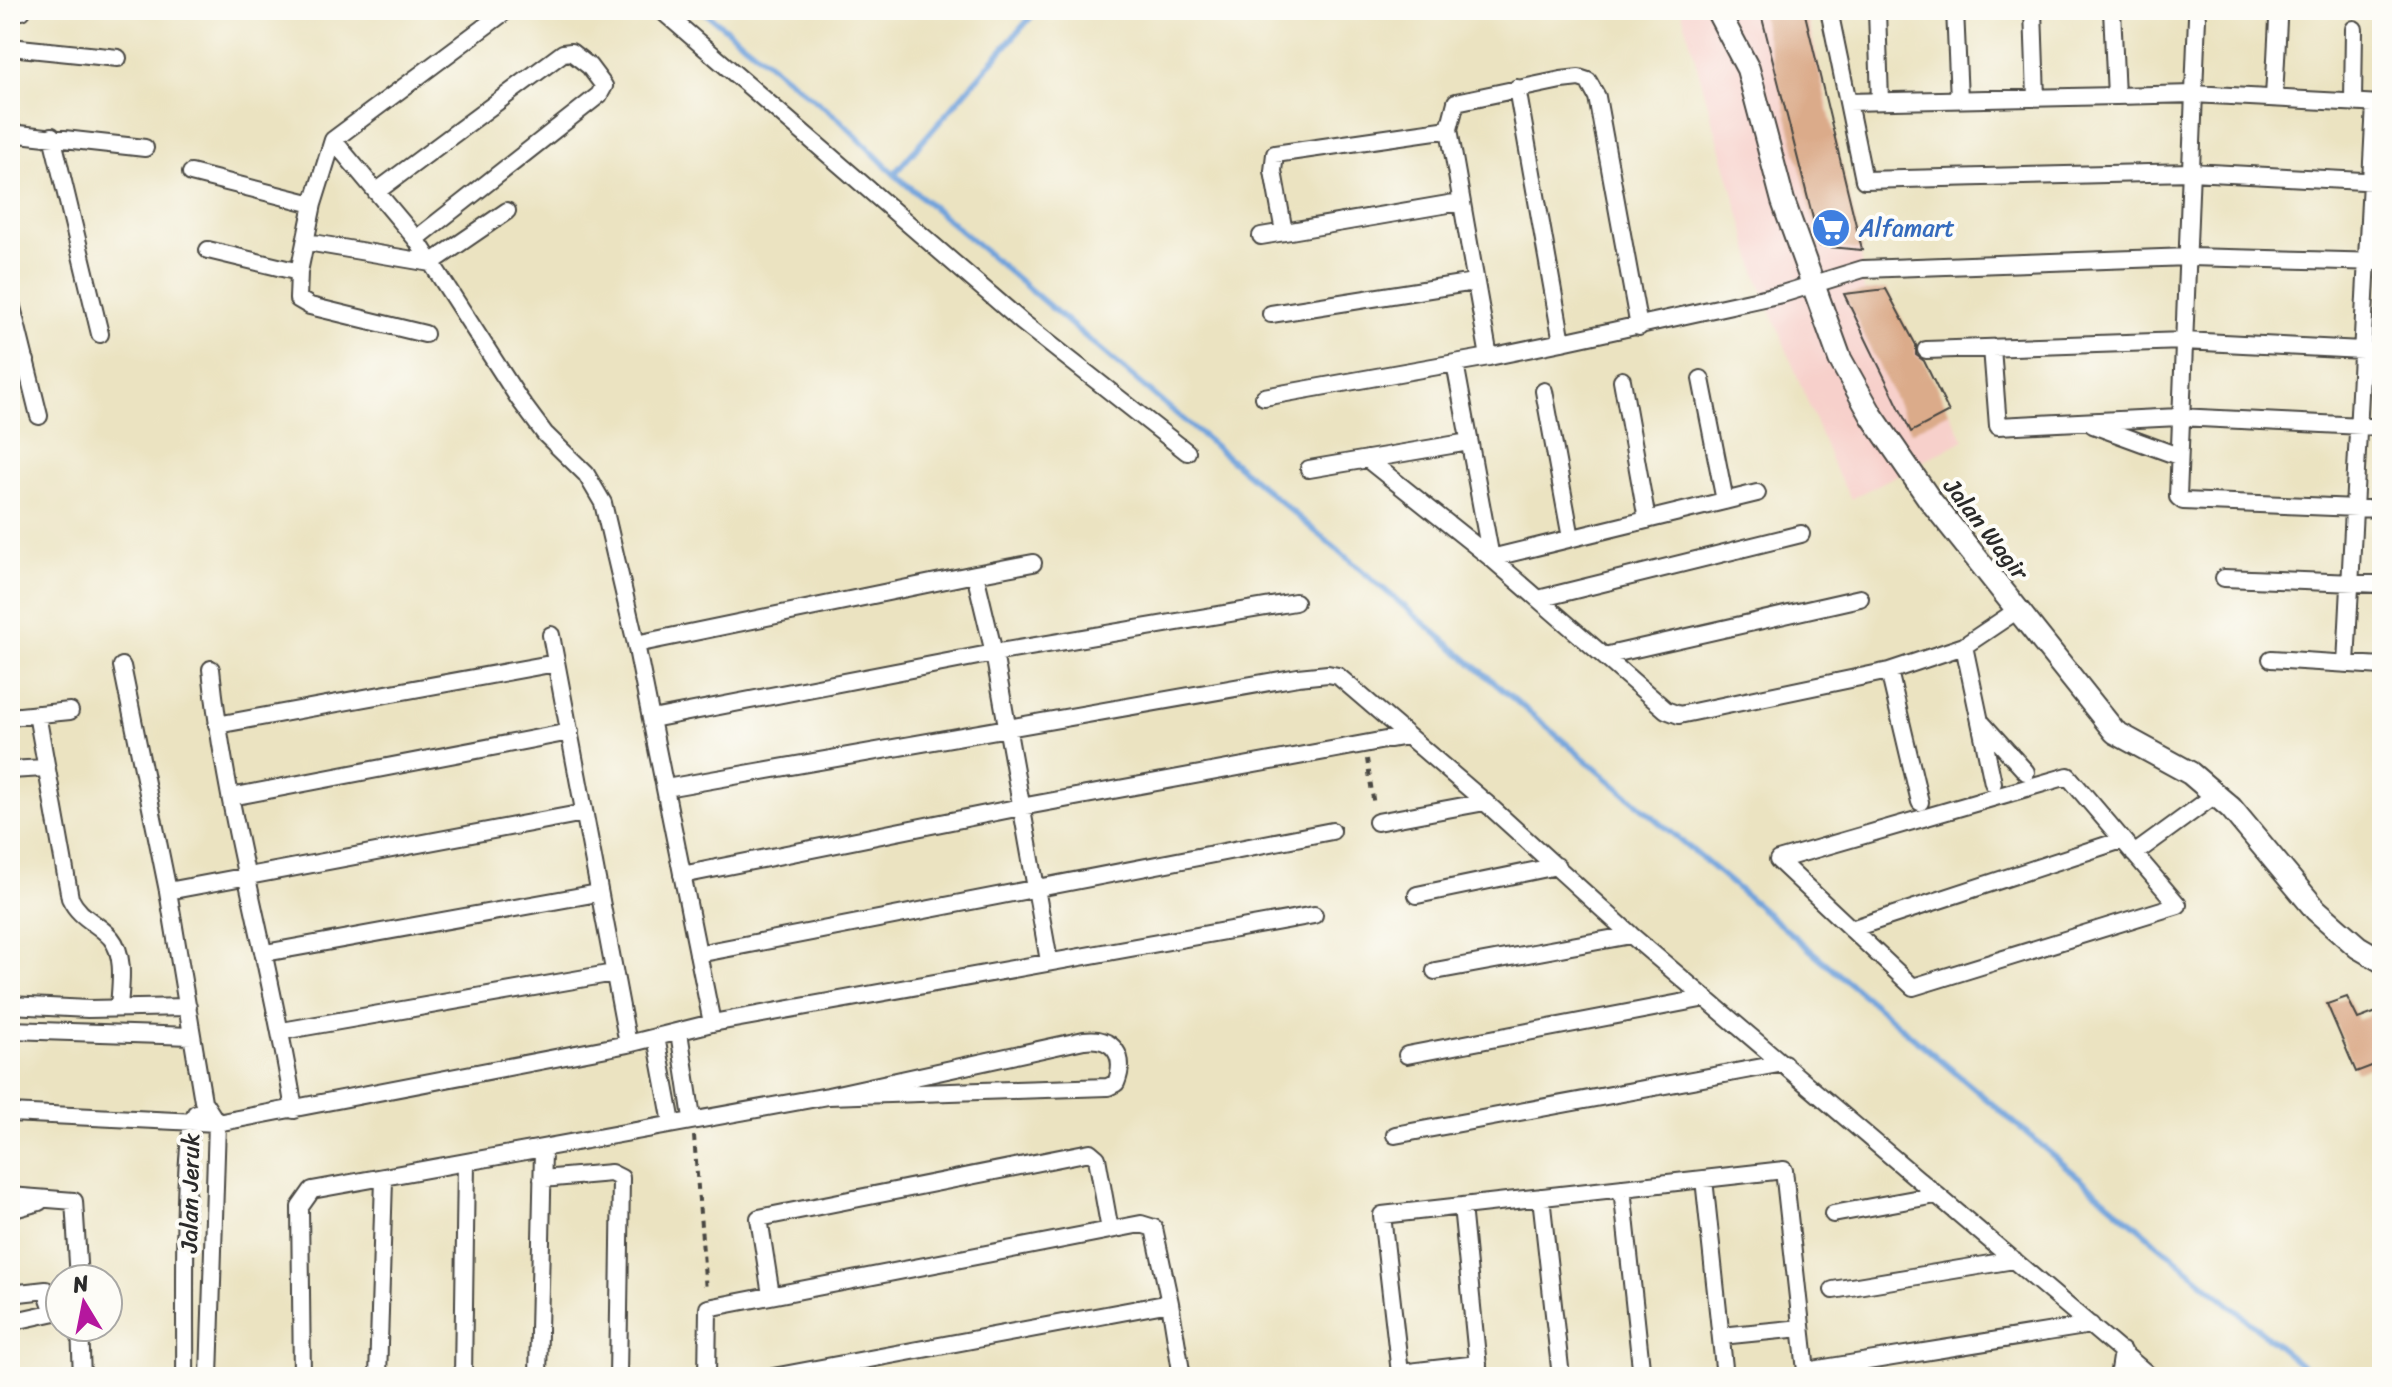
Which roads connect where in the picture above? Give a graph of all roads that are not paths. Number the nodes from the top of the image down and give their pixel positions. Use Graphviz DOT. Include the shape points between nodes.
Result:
graph roads {
  1 [pos="15,10"];
  2 [pos="507,10"];
  3 [pos="661,10"];
  4 [pos="1717,10"];
  5 [pos="1829,10"];
  6 [pos="1877,10"];
  7 [pos="1955,10"];
  8 [pos="2033,10"];
  9 [pos="2112,10"];
  10 [pos="22,11"];
  11 [pos="2197,17"];
  12 [pos="2278,20"];
  13 [pos="2354,29"];
  14 [pos="10,47"];
  15 [pos="118,58"];
  16 [pos="1517,88"];
  17 [pos="2193,94"];
  18 [pos="2116,96"];
  19 [pos="2036,98"];
  20 [pos="2274,98"];
  21 [pos="1959,99"];
  22 [pos="1880,101"];
  23 [pos="1848,102"];
  24 [pos="2353,102"];
  25 [pos="2378,104"];
  26 [pos="1449,129"];
  27 [pos="10,133"];
  28 [pos="52,136"];
  29 [pos="333,140"];
  30 [pos="145,148"];
  31 [pos="2191,172"];
  32 [pos="191,173"];
  33 [pos="2376,182"];
  34 [pos="376,192"];
  35 [pos="1460,202"];
  36 [pos="313,204"];
  37 [pos="507,211"];
  38 [pos="1284,232"];
  39 [pos="1261,236"];
  40 [pos="416,239"];
  41 [pos="307,242"];
  42 [pos="208,250"];
  43 [pos="2189,257"];
  44 [pos="2375,262"];
  45 [pos="431,263"];
  46 [pos="299,272"];
  47 [pos="1474,282"];
  48 [pos="1812,284"];
  49 [pos="10,299"];
  50 [pos="1271,314"];
  51 [pos="1639,327"];
  52 [pos="100,334"];
  53 [pos="425,334"];
  54 [pos="2184,341"];
  55 [pos="1562,342"];
  56 [pos="1992,348"];
  57 [pos="1926,350"];
  58 [pos="2362,350"];
  59 [pos="2382,351"];
  60 [pos="1489,357"];
  61 [pos="18,363"];
  62 [pos="1455,363"];
  63 [pos="1701,379"];
  64 [pos="1622,380"];
  65 [pos="1544,391"];
  66 [pos="1264,397"];
  67 [pos="39,416"];
  68 [pos="2179,417"];
  69 [pos="2084,422"];
  70 [pos="2358,425"];
  71 [pos="2382,427"];
  72 [pos="1469,442"];
  73 [pos="1187,452"];
  74 [pos="2178,456"];
  75 [pos="1367,459"];
  76 [pos="1309,469"];
  77 [pos="1757,493"];
  78 [pos="1725,501"];
  79 [pos="2355,508"];
  80 [pos="2382,509"];
  81 [pos="1647,520"];
  82 [pos="1801,534"];
  83 [pos="1571,538"];
  84 [pos="1491,558"];
  85 [pos="1033,563"];
  86 [pos="975,574"];
  87 [pos="2224,578"];
  88 [pos="2352,583"];
  89 [pos="2382,584"];
  90 [pos="1860,598"];
  91 [pos="1538,599"];
  92 [pos="1295,602"];
  93 [pos="2016,611"];
  94 [pos="551,635"];
  95 [pos="636,644"];
  96 [pos="1964,646"];
  97 [pos="994,653"];
  98 [pos="1604,656"];
  99 [pos="2271,659"];
  100 [pos="556,663"];
  101 [pos="2346,664"];
  102 [pos="122,666"];
  103 [pos="2382,666"];
  104 [pos="211,669"];
  105 [pos="1889,671"];
  106 [pos="70,711"];
  107 [pos="37,714"];
  108 [pos="10,717"];
  109 [pos="652,719"];
  110 [pos="1980,721"];
  111 [pos="217,725"];
  112 [pos="1007,730"];
  113 [pos="570,732"];
  114 [pos="1407,736"];
  115 [pos="44,768"];
  116 [pos="10,770"];
  117 [pos="2026,772"];
  118 [pos="1993,783"];
  119 [pos="666,788"];
  120 [pos="2215,795"];
  121 [pos="231,797"];
  122 [pos="1485,802"];
  123 [pos="1920,802"];
  124 [pos="1021,807"];
  125 [pos="584,813"];
  126 [pos="1377,822"];
  127 [pos="1332,831"];
  128 [pos="2122,840"];
  129 [pos="2134,854"];
  130 [pos="1557,866"];
  131 [pos="248,874"];
  132 [pos="682,875"];
  133 [pos="1036,886"];
  134 [pos="168,891"];
  135 [pos="598,893"];
  136 [pos="1417,895"];
  137 [pos="1314,915"];
  138 [pos="1851,929"];
  139 [pos="1631,935"];
  140 [pos="265,953"];
  141 [pos="698,954"];
  142 [pos="1049,961"];
  143 [pos="2382,961"];
  144 [pos="1435,971"];
  145 [pos="614,973"];
  146 [pos="1706,998"];
  147 [pos="10,1005"];
  148 [pos="188,1007"];
  149 [pos="119,1008"];
  150 [pos="712,1023"];
  151 [pos="10,1030"];
  152 [pos="282,1031"];
  153 [pos="679,1032"];
  154 [pos="192,1036"];
  155 [pos="656,1037"];
  156 [pos="628,1044"];
  157 [pos="1407,1055"];
  158 [pos="1784,1063"];
  159 [pos="828,1096"];
  160 [pos="203,1101"];
  161 [pos="294,1110"];
  162 [pos="10,1113"];
  163 [pos="692,1118"];
  164 [pos="190,1121"];
  165 [pos="217,1123"];
  166 [pos="672,1123"];
  167 [pos="1395,1135"];
  168 [pos="543,1150"];
  169 [pos="466,1162"];
  170 [pos="384,1179"];
  171 [pos="542,1179"];
  172 [pos="1704,1179"];
  173 [pos="1622,1188"];
  174 [pos="1936,1195"];
  175 [pos="10,1196"];
  176 [pos="1541,1197"];
  177 [pos="52,1198"];
  178 [pos="1462,1206"];
  179 [pos="10,1210"];
  180 [pos="1833,1214"];
  181 [pos="1110,1230"];
  182 [pos="2014,1260"];
  183 [pos="78,1263"];
  184 [pos="44,1290"];
  185 [pos="1833,1290"];
  186 [pos="10,1294"];
  187 [pos="771,1295"];
  188 [pos="1170,1303"];
  189 [pos="44,1315"];
  190 [pos="10,1322"];
  191 [pos="2091,1325"];
  192 [pos="1801,1328"];
  193 [pos="1721,1336"];
  194 [pos="81,1343"];
  195 [pos="2122,1351"];
  196 [pos="1479,1370"];
  197 [pos="82,1377"];
  198 [pos="185,1377"];
  199 [pos="209,1377"];
  200 [pos="302,1377"];
  201 [pos="378,1377"];
  202 [pos="463,1377"];
  203 [pos="538,1377"];
  204 [pos="618,1377"];
  205 [pos="707,1377"];
  206 [pos="773,1377"];
  207 [pos="1182,1377"];
  208 [pos="1561,1377"];
  209 [pos="1642,1377"];
  210 [pos="1725,1377"];
  211 [pos="2118,1377"];
  212 [pos="2151,1377"];
  1 -- 10 [label="street"];
  2 -- 29 [label="street"];
  3 -- 73 [label="street" via="1022,322"];
  4 -- 48 [label="street, Jalan Wagir" via="1748,69 1783,201"];
  5 -- 23 [label="street"];
  6 -- 22 [label="street"];
  7 -- 21 [label="street"];
  8 -- 19 [label="street"];
  9 -- 18 [label="street"];
  11 -- 17 [label="street"];
  12 -- 20 [label="street"];
  13 -- 24 [label="street"];
  14 -- 15 [label="street"];
  16 -- 26 [label="street" via="1456,102"];
  16 -- 51 [label="street" via="1579,78 1593,86"];
  16 -- 55 [label="street"];
  17 -- 18 [label="street"];
  17 -- 20 [label="street"];
  17 -- 31 [label="street"];
  18 -- 19 [label="street"];
  19 -- 21 [label="street"];
  20 -- 24 [label="street"];
  21 -- 22 [label="street"];
  22 -- 23 [label="street"];
  23 -- 31 [label="street" via="1864,180"];
  24 -- 25 [label="street"];
  25 -- 33 [label="street"];
  26 -- 35 [label="street"];
  26 -- 38 [label="street" via="1275,154"];
  27 -- 28 [label="street"];
  28 -- 30 [label="street"];
  28 -- 52 [label="street"];
  29 -- 34 [label="street"];
  29 -- 36 [label="street"];
  31 -- 33 [label="street"];
  31 -- 43 [label="street"];
  32 -- 36 [label="street"];
  33 -- 44 [label="street"];
  34 -- 40 [label="street"];
  34 -- 40 [label="street" via="563,53 571,52 589,66 604,86 602,92"];
  35 -- 38 [label="street"];
  35 -- 47 [label="street"];
  36 -- 41 [label="street"];
  37 -- 45 [label="street"];
  38 -- 39 [label="street"];
  40 -- 45 [label="street"];
  41 -- 45 [label="street"];
  41 -- 46 [label="street"];
  42 -- 46 [label="street"];
  43 -- 44 [label="street"];
  43 -- 48 [label="street" via="1863,269"];
  43 -- 54 [label="street"];
  44 -- 58 [label="street"];
  45 -- 95 [label="street" via="519,399 586,474 603,503"];
  46 -- 53 [label="street" via="296,293 302,303"];
  47 -- 50 [label="street"];
  47 -- 60 [label="street"];
  48 -- 51 [label="street"];
  48 -- 93 [label="street, Jalan Wagir" via="1840,359 1872,416"];
  49 -- 61 [label="street"];
  51 -- 55 [label="street"];
  54 -- 56 [label="street"];
  54 -- 58 [label="street"];
  54 -- 68 [label="street"];
  55 -- 60 [label="street"];
  56 -- 57 [label="street"];
  56 -- 69 [label="street" via="1998,426"];
  58 -- 59 [label="street"];
  58 -- 70 [label="street"];
  60 -- 62 [label="street"];
  61 -- 67 [label="street"];
  62 -- 66 [label="street"];
  62 -- 72 [label="street"];
  63 -- 78 [label="street"];
  64 -- 81 [label="street"];
  65 -- 83 [label="street"];
  68 -- 69 [label="street"];
  68 -- 70 [label="street"];
  68 -- 74 [label="street"];
  69 -- 74 [label="street"];
  70 -- 71 [label="street"];
  70 -- 79 [label="street"];
  72 -- 75 [label="street"];
  72 -- 84 [label="street"];
  74 -- 79 [label="street" via="2177,489 2183,501"];
  75 -- 76 [label="street"];
  75 -- 84 [label="street"];
  77 -- 78 [label="street"];
  78 -- 81 [label="street"];
  79 -- 80 [label="street"];
  79 -- 88 [label="street"];
  81 -- 83 [label="street"];
  82 -- 91 [label="street"];
  83 -- 84 [label="street"];
  84 -- 91 [label="street"];
  85 -- 86 [label="street"];
  86 -- 95 [label="street"];
  86 -- 97 [label="street"];
  87 -- 88 [label="street"];
  88 -- 89 [label="street"];
  88 -- 101 [label="street"];
  90 -- 98 [label="street"];
  91 -- 98 [label="street"];
  92 -- 97 [label="street"];
  93 -- 96 [label="street"];
  93 -- 120 [label="street, Jalan Wagir" via="2115,732 2190,773"];
  94 -- 100 [label="street"];
  95 -- 109 [label="street"];
  96 -- 105 [label="street"];
  96 -- 110 [label="street"];
  97 -- 109 [label="street"];
  97 -- 112 [label="street"];
  98 -- 105 [label="street" via="1666,710 1679,715"];
  99 -- 101 [label="street"];
  100 -- 111 [label="street"];
  100 -- 113 [label="street"];
  101 -- 103 [label="street"];
  102 -- 134 [label="street"];
  104 -- 111 [label="street"];
  105 -- 123 [label="street"];
  106 -- 107 [label="street"];
  107 -- 108 [label="street"];
  107 -- 115 [label="street"];
  109 -- 119 [label="street"];
  110 -- 117 [label="street"];
  110 -- 118 [label="street"];
  111 -- 121 [label="street"];
  112 -- 114 [label="street" via="1328,674 1346,682"];
  112 -- 119 [label="street"];
  112 -- 124 [label="street"];
  113 -- 121 [label="street"];
  113 -- 125 [label="street"];
  114 -- 122 [label="street"];
  114 -- 124 [label="street"];
  115 -- 116 [label="street"];
  115 -- 149 [label="street" via="70,898 85,921 108,935 115,947"];
  119 -- 132 [label="street"];
  120 -- 129 [label="street"];
  120 -- 143 [label="street, Jalan Wagir" via="2316,910"];
  121 -- 131 [label="street"];
  122 -- 126 [label="street"];
  122 -- 130 [label="street"];
  124 -- 132 [label="street"];
  124 -- 133 [label="street"];
  125 -- 131 [label="street"];
  125 -- 135 [label="street"];
  127 -- 133 [label="street"];
  128 -- 129 [label="street"];
  128 -- 138 [label="street"];
  128 -- 138 [label="street" via="2068,776 1778,860"];
  129 -- 138 [label="street" via="2178,905 1913,987"];
  130 -- 136 [label="street"];
  130 -- 139 [label="street"];
  131 -- 134 [label="street"];
  131 -- 140 [label="street"];
  132 -- 141 [label="street"];
  133 -- 141 [label="street"];
  133 -- 142 [label="street"];
  134 -- 148 [label="street"];
  135 -- 140 [label="street"];
  135 -- 145 [label="street"];
  137 -- 142 [label="street"];
  139 -- 144 [label="street"];
  139 -- 146 [label="street"];
  140 -- 152 [label="street"];
  141 -- 150 [label="street"];
  142 -- 150 [label="street"];
  145 -- 152 [label="street"];
  145 -- 156 [label="street"];
  146 -- 157 [label="street"];
  146 -- 158 [label="street"];
  147 -- 149 [label="street"];
  148 -- 149 [label="street"];
  148 -- 154 [label="street"];
  150 -- 153 [label="street"];
  151 -- 154 [label="street"];
  152 -- 161 [label="street"];
  153 -- 155 [label="street"];
  153 -- 163 [label="street"];
  154 -- 160 [label="street"];
  155 -- 156 [label="street"];
  155 -- 166 [label="street"];
  156 -- 161 [label="street"];
  158 -- 167 [label="street"];
  158 -- 174 [label="street"];
  159 -- 159 [label="street" via="1101,1038 1115,1048 1118,1064 1116,1083 1108,1087"];
  159 -- 163 [label="street"];
  160 -- 164 [label="street, Jalan Jeruk"];
  160 -- 165 [label="street, Jalan Jeruk"];
  161 -- 165 [label="street"];
  162 -- 164 [label="street"];
  163 -- 166 [label="street"];
  164 -- 165 [label="street"];
  164 -- 198 [label="street, Jalan Jeruk"];
  165 -- 199 [label="street, Jalan Jeruk"];
  166 -- 168 [label="street"];
  168 -- 169 [label="street"];
  168 -- 171 [label="street"];
  169 -- 170 [label="street"];
  169 -- 202 [label="street"];
  170 -- 200 [label="street" via="312,1190 300,1207"];
  170 -- 201 [label="street"];
  171 -- 203 [label="street"];
  171 -- 204 [label="street" via="611,1173 621,1178"];
  172 -- 173 [label="street"];
  172 -- 192 [label="street" via="1784,1170"];
  172 -- 193 [label="street"];
  173 -- 176 [label="street"];
  173 -- 209 [label="street"];
  174 -- 180 [label="street"];
  174 -- 182 [label="street"];
  175 -- 177 [label="street"];
  176 -- 178 [label="street"];
  176 -- 208 [label="street"];
  177 -- 179 [label="street"];
  177 -- 183 [label="street" via="76,1206"];
  178 -- 196 [label="street"];
  178 -- 196 [label="street" via="1382,1215 1400,1373"];
  181 -- 187 [label="street"];
  181 -- 187 [label="street" via="1097,1158 1090,1152 763,1216 758,1221"];
  181 -- 188 [label="street" via="1146,1223 1154,1228"];
  182 -- 185 [label="street"];
  182 -- 191 [label="street"];
  184 -- 186 [label="street"];
  187 -- 205 [label="street" via="708,1308"];
  188 -- 206 [label="street"];
  188 -- 207 [label="street"];
  189 -- 190 [label="street"];
  191 -- 192 [label="street" via="1806,1371"];
  191 -- 195 [label="street"];
  192 -- 193 [label="street"];
  193 -- 210 [label="street"];
  194 -- 197 [label="street"];
  195 -- 211 [label="street"];
  195 -- 212 [label="street"];
}
